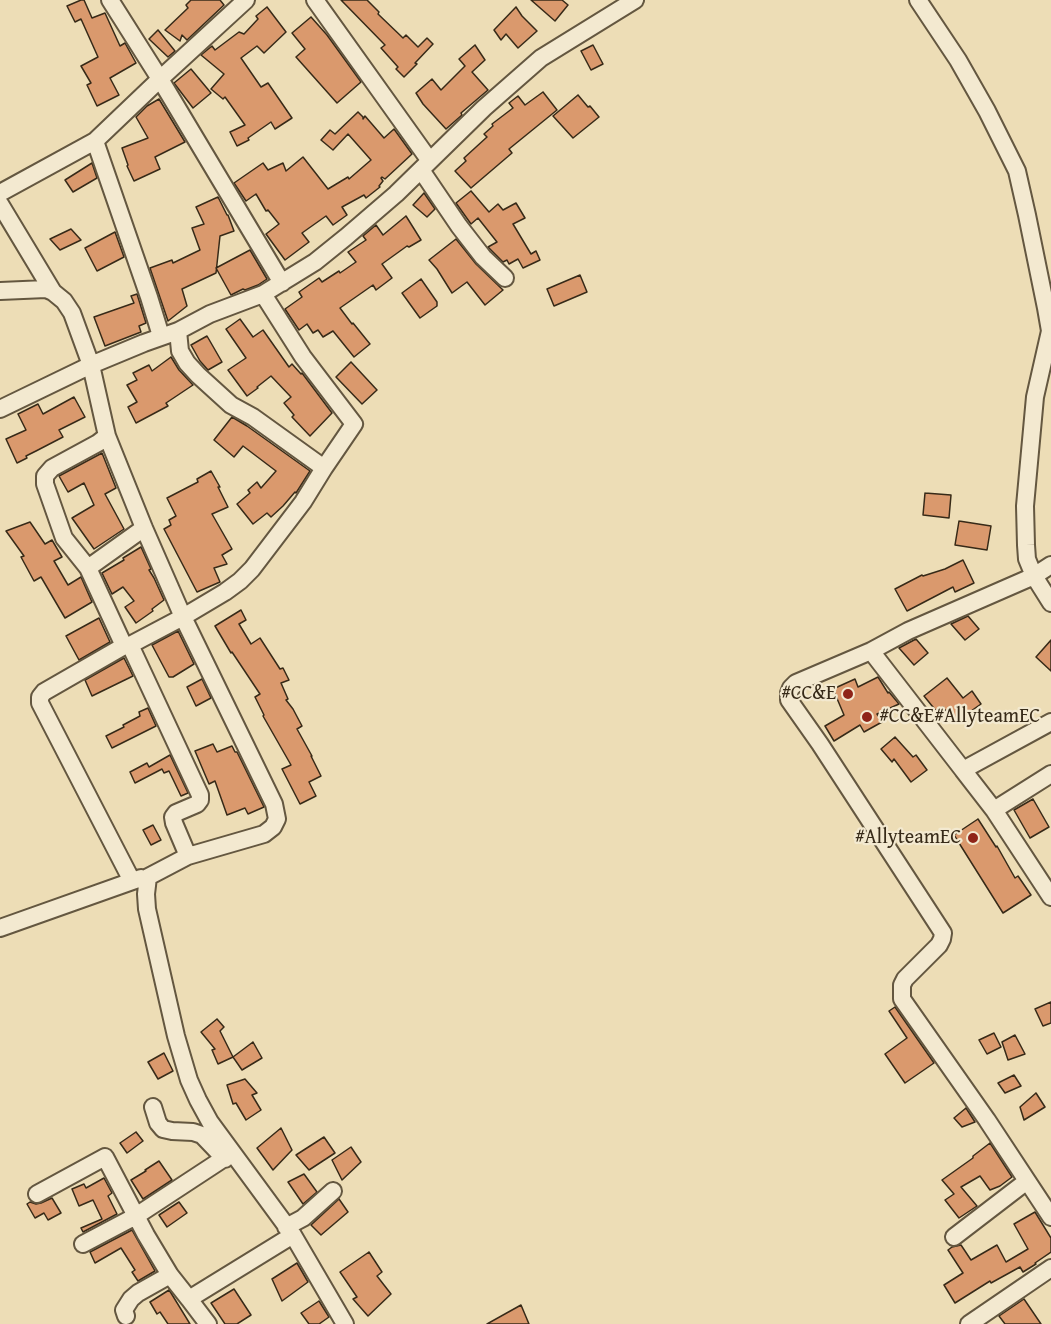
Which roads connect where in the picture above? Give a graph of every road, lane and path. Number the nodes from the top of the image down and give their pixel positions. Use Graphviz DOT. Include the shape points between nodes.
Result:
graph roads {
  1 [pos="110,0"];
  2 [pos="246,0"];
  3 [pos="315,0"];
  4 [pos="635,0"];
  5 [pos="918,0"];
  6 [pos="160,79"];
  7 [pos="95,141"];
  8 [pos="426,165"];
  9 [pos="0,193"];
  10 [pos="0,204"];
  11 [pos="505,278"];
  12 [pos="282,283"];
  13 [pos="0,291"];
  14 [pos="53,292"];
  15 [pos="263,294"];
  16 [pos="178,331"];
  17 [pos="161,336"];
  18 [pos="91,365"];
  19 [pos="0,409"];
  20 [pos="107,436"];
  21 [pos="324,468"];
  22 [pos="144,528"];
  23 [pos="1051,565"];
  24 [pos="88,568"];
  25 [pos="1034,576"];
  26 [pos="1051,603"];
  27 [pos="183,617"];
  28 [pos="127,645"];
  29 [pos="871,651"];
  30 [pos="1051,722"];
  31 [pos="963,770"];
  32 [pos="1051,774"];
  33 [pos="994,810"];
  34 [pos="188,856"];
  35 [pos="140,879"];
  36 [pos="1051,897"];
  37 [pos="0,927"];
  38 [pos="153,1107"];
  39 [pos="228,1156"];
  40 [pos="1027,1182"];
  41 [pos="333,1191"];
  42 [pos="37,1194"];
  43 [pos="136,1216"];
  44 [pos="1051,1217"];
  45 [pos="290,1231"];
  46 [pos="954,1237"];
  47 [pos="83,1244"];
  48 [pos="1051,1268"];
  49 [pos="170,1275"];
  50 [pos="189,1299"];
  51 [pos="126,1316"];
  52 [pos="208,1324"];
  53 [pos="345,1324"];
  54 [pos="969,1324"];
  1 -- 6 [label="street"];
  2 -- 6 [label="street"];
  3 -- 8 [label="street"];
  4 -- 8 [label="street" via="541,58"];
  5 -- 25 [label="street" via="958,60 1017,171 1046,309 1050,331 1035,397 1025,506 1027,559"];
  6 -- 7 [label="street"];
  6 -- 12 [label="street"];
  7 -- 9 [label="street"];
  7 -- 17 [label="street"];
  8 -- 11 [label="street" via="471,242"];
  8 -- 12 [label="street" via="346,237"];
  10 -- 14 [label="street"];
  12 -- 15 [label="street"];
  13 -- 14 [label="street"];
  14 -- 18 [label="street" via="72,313"];
  15 -- 16 [label="street"];
  15 -- 21 [label="street" via="303,357 354,424"];
  16 -- 17 [label="street"];
  16 -- 21 [label="street" via="180,351 198,375 231,405"];
  17 -- 18 [label="street"];
  18 -- 19 [label="street"];
  18 -- 20 [label="street"];
  20 -- 22 [label="street"];
  20 -- 24 [label="street" via="45,476 64,538"];
  21 -- 27 [label="street" via="252,569 225,592"];
  22 -- 24 [label="street"];
  22 -- 27 [label="street"];
  23 -- 25 [label="street"];
  24 -- 28 [label="street"];
  25 -- 26 [label="street"];
  25 -- 29 [label="street"];
  27 -- 28 [label="street"];
  27 -- 34 [label="street" via="278,819 264,834"];
  28 -- 34 [label="street" via="200,795 197,804 173,817"];
  28 -- 35 [label="street" via="39,697"];
  29 -- 31 [label="street"];
  29 -- 40 [label="street" via="796,683 789,700 941,928 939,945 905,979 902,999"];
  30 -- 31 [label="street"];
  31 -- 33 [label="street"];
  32 -- 33 [label="street"];
  33 -- 36 [label="street"];
  34 -- 35 [label="street"];
  35 -- 37 [label="street"];
  35 -- 39 [label="street" via="189,1080"];
  38 -- 39 [label="street" via="163,1129 202,1135"];
  39 -- 43 [label="street"];
  39 -- 45 [label="street"];
  40 -- 44 [label="street"];
  40 -- 46 [label="street"];
  41 -- 45 [label="street"];
  42 -- 43 [label="street" via="105,1157"];
  43 -- 47 [label="street"];
  43 -- 49 [label="street"];
  45 -- 50 [label="street"];
  45 -- 53 [label="street"];
  48 -- 54 [label="street"];
  49 -- 50 [label="street"];
  49 -- 51 [label="street" via="131,1299 124,1310"];
  50 -- 52 [label="street"];
}
